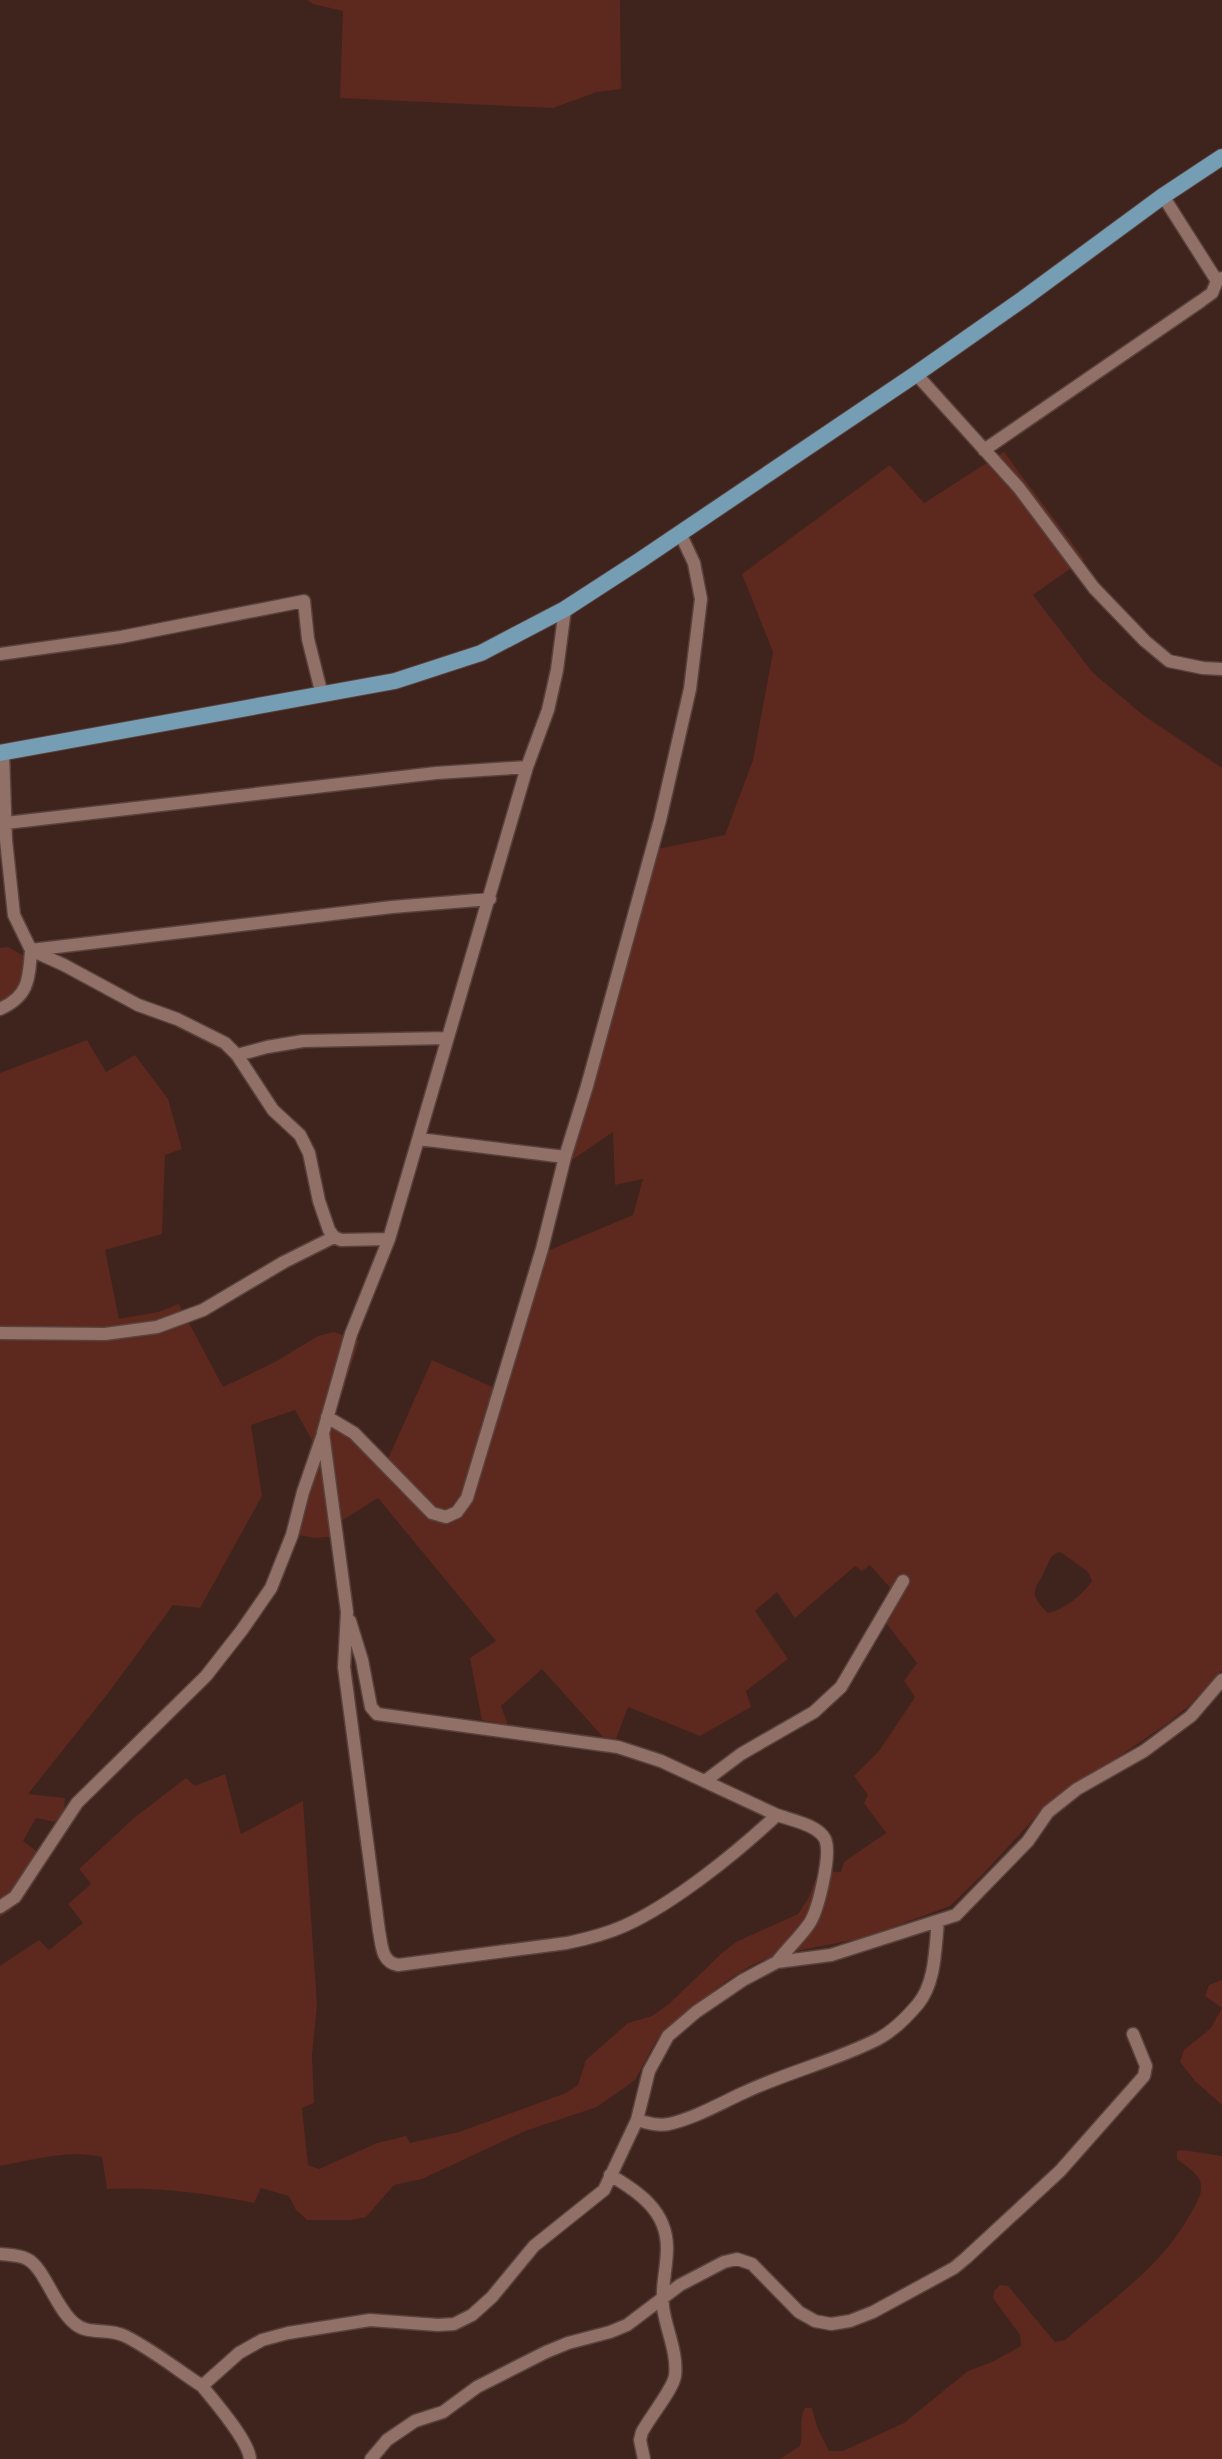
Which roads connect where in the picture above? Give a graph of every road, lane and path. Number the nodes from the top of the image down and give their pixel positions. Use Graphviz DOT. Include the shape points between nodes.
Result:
graph roads {
  1 [pos="1222,157"];
  2 [pos="1163,196"];
  3 [pos="1220,280"];
  4 [pos="916,374"];
  5 [pos="984,450"];
  6 [pos="680,533"];
  7 [pos="565,609"];
  8 [pos="0,654"];
  9 [pos="1222,669"];
  10 [pos="322,695"];
  11 [pos="2,753"];
  12 [pos="527,766"];
  13 [pos="6,823"];
  14 [pos="3,841"];
  15 [pos="490,899"];
  16 [pos="14,915"];
  17 [pos="0,917"];
  18 [pos="31,950"];
  19 [pos="0,1009"];
  20 [pos="446,1038"];
  21 [pos="237,1055"];
  22 [pos="419,1139"];
  23 [pos="565,1157"];
  24 [pos="334,1237"];
  25 [pos="389,1239"];
  26 [pos="0,1333"];
  27 [pos="327,1417"];
  28 [pos="323,1433"];
  29 [pos="903,1581"];
  30 [pos="347,1612"];
  31 [pos="1222,1680"];
  32 [pos="705,1781"];
  33 [pos="777,1815"];
  34 [pos="0,1907"];
  35 [pos="938,1921"];
  36 [pos="777,1962"];
  37 [pos="1133,2034"];
  38 [pos="637,2120"];
  39 [pos="610,2175"];
  40 [pos="0,2254"];
  41 [pos="662,2298"];
  42 [pos="202,2386"];
  43 [pos="250,2459"];
  44 [pos="371,2459"];
  45 [pos="644,2459"];
  1 -- 2 [label="main road"];
  2 -- 3 [label="street"];
  2 -- 4 [label="main road"];
  3 -- 5 [label="street" via="1201,301"];
  4 -- 5 [label="street"];
  4 -- 6 [label="main road"];
  5 -- 9 [label="street" via="1019,488 1094,588 1145,640 1170,661"];
  6 -- 7 [label="main road"];
  6 -- 23 [label="street" via="694,564 701,599 690,689 660,820"];
  7 -- 10 [label="main road" via="452,664"];
  7 -- 12 [label="street" via="548,710"];
  8 -- 10 [label="street" via="121,637 304,601"];
  10 -- 11 [label="main road"];
  11 -- 13 [label="street"];
  12 -- 13 [label="street"];
  12 -- 15 [label="street"];
  13 -- 14 [label="street"];
  14 -- 16 [label="street"];
  15 -- 18 [label="street"];
  15 -- 20 [label="street"];
  16 -- 17 [label="street"];
  16 -- 18 [label="street"];
  18 -- 19 [label="street" via="28,985 13,1003"];
  18 -- 21 [label="street" via="138,1005 212,1036"];
  20 -- 21 [label="street" via="303,1041"];
  20 -- 22 [label="street"];
  21 -- 24 [label="street" via="273,1110 300,1135"];
  22 -- 23 [label="street"];
  22 -- 25 [label="street"];
  23 -- 27 [label="street" via="513,1348 467,1499 457,1512 446,1517 432,1513 354,1433"];
  24 -- 25 [label="street"];
  24 -- 26 [label="street" via="203,1310 157,1327 105,1334"];
  25 -- 27 [label="street" via="351,1334"];
  27 -- 28 [label="street"];
  28 -- 30 [label="street"];
  28 -- 34 [label="street" via="271,1588 206,1676 77,1803 15,1897"];
  29 -- 32 [label="street" via="841,1687 814,1712 741,1754"];
  30 -- 32 [label="street" via="371,1707 377,1714 618,1747"];
  30 -- 33 [label="street" via="344,1667 379,1931 384,1958 392,1964 567,1943 621,1927 641,1918 742,1847"];
  31 -- 35 [label="street" via="1191,1716 1048,1812 1028,1841 956,1915"];
  32 -- 33 [label="street"];
  33 -- 36 [label="street" via="807,1825 826,1843 820,1896 810,1923"];
  35 -- 36 [label="street" via="831,1955"];
  35 -- 38 [label="street" via="927,1987 913,2009 880,2038 698,2115 669,2124"];
  36 -- 38 [label="street" via="743,1980 668,2036 649,2071"];
  37 -- 41 [label="street" via="1146,2066 1144,2076 1060,2171 954,2268 873,2312 831,2324 799,2312 752,2264 737,2259 700,2273"];
  38 -- 39 [label="street"];
  39 -- 41 [label="street" via="633,2189 660,2216 667,2249"];
  39 -- 42 [label="street" via="604,2190 534,2246 472,2315 446,2324 370,2320 288,2333 239,2353"];
  40 -- 42 [label="street" via="28,2259 76,2325 86,2331 124,2335"];
  41 -- 44 [label="street" via="627,2325 546,2352 477,2387 443,2412 415,2421 387,2440"];
  41 -- 45 [label="street" via="674,2350 675,2378 642,2432"];
  42 -- 43 [label="street" via="244,2439"];
}
